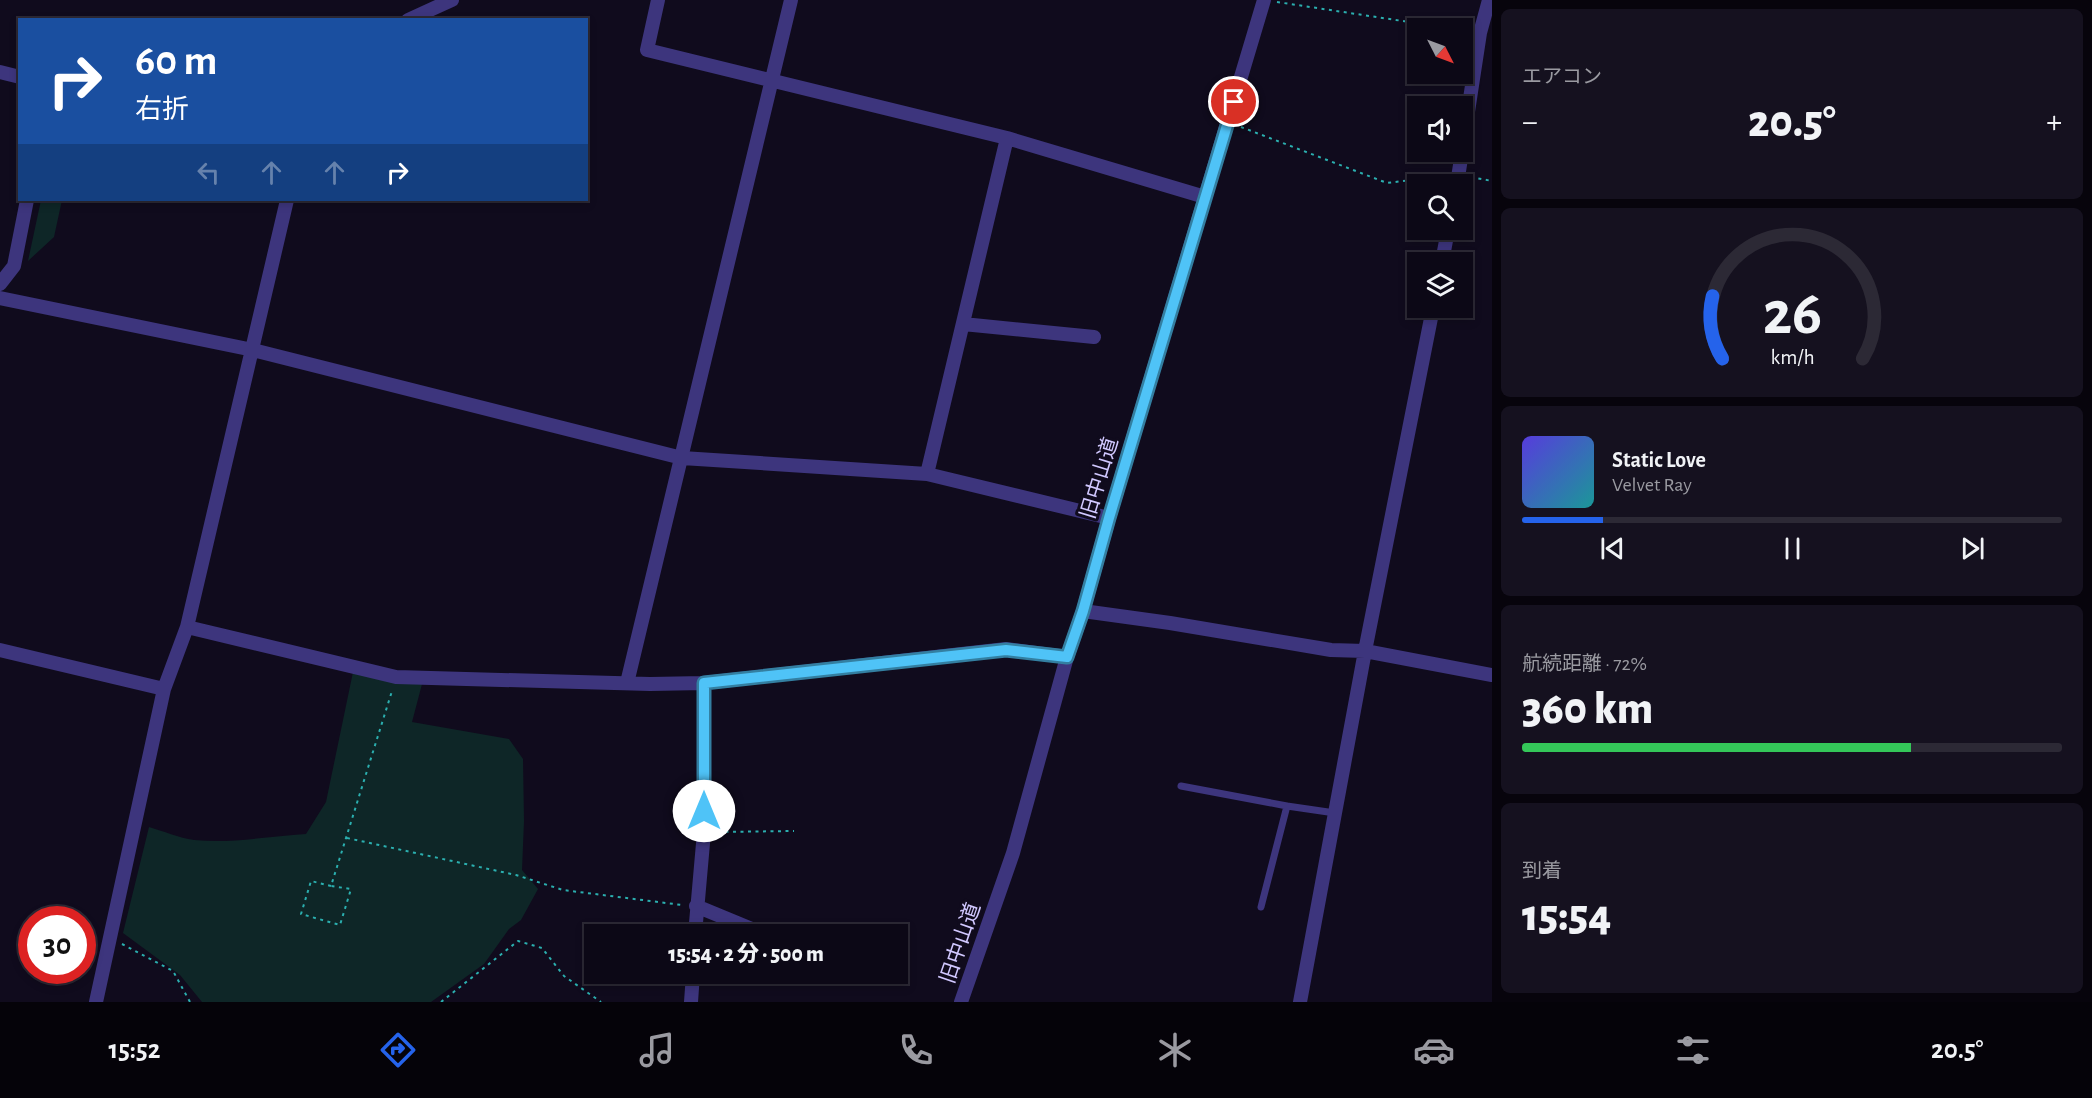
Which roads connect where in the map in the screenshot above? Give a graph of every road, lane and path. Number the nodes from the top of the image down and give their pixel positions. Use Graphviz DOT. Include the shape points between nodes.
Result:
graph roads {
  1 [pos="452,0"];
  2 [pos="658,0"];
  3 [pos="792,0"];
  4 [pos="1266,0"];
  5 [pos="1489,0"];
  6 [pos="412,18"];
  7 [pos="1407,22"];
  8 [pos="0,72"];
  9 [pos="18,76"];
  10 [pos="772,81"];
  11 [pos="1470,96"];
  12 [pos="1228,122"];
  13 [pos="1007,138"];
  14 [pos="1473,180"];
  15 [pos="1492,181"];
  16 [pos="1407,182"];
  17 [pos="1205,198"];
  18 [pos="27,201"];
  19 [pos="287,201"];
  20 [pos="0,284"];
  21 [pos="0,298"];
  22 [pos="1431,318"];
  23 [pos="963,324"];
  24 [pos="1094,338"];
  25 [pos="253,350"];
  26 [pos="682,458"];
  27 [pos="927,474"];
  28 [pos="1109,518"];
  29 [pos="1083,611"];
  30 [pos="187,627"];
  31 [pos="0,650"];
  32 [pos="1365,651"];
  33 [pos="1067,657"];
  34 [pos="1492,675"];
  35 [pos="396,677"];
  36 [pos="627,683"];
  37 [pos="704,683"];
  38 [pos="164,689"];
  39 [pos="1181,786"];
  40 [pos="1287,806"];
  41 [pos="1335,813"];
  42 [pos="794,831"];
  43 [pos="704,832"];
  44 [pos="346,838"];
  45 [pos="331,886"];
  46 [pos="696,906"];
  47 [pos="1261,907"];
  48 [pos="695,924"];
  49 [pos="740,924"];
  50 [pos="110,938"];
  51 [pos="692,984"];
  52 [pos="96,1002"];
  53 [pos="190,1002"];
  54 [pos="441,1002"];
  55 [pos="601,1002"];
  56 [pos="691,1002"];
  57 [pos="961,1002"];
  58 [pos="1300,1002"];
  1 -- 6 [label="street"];
  2 -- 10 [label="street" via="647,50"];
  3 -- 10 [label="street"];
  4 -- 7 [label="path"];
  4 -- 12 [label="street, 旧中山道"];
  5 -- 11 [label="street"];
  8 -- 9 [label="street"];
  10 -- 13 [label="street"];
  10 -- 26 [label="street"];
  12 -- 16 [label="path" via="1387,183"];
  12 -- 17 [label="street, 旧中山道"];
  13 -- 17 [label="street"];
  13 -- 23 [label="street"];
  14 -- 15 [label="path"];
  17 -- 28 [label="street, 旧中山道"];
  18 -- 20 [label="street" via="14,266"];
  19 -- 25 [label="street"];
  21 -- 25 [label="street"];
  22 -- 32 [label="street"];
  23 -- 24 [label="street"];
  23 -- 27 [label="street"];
  25 -- 26 [label="street"];
  25 -- 30 [label="street"];
  26 -- 27 [label="street"];
  26 -- 36 [label="street"];
  27 -- 28 [label="street"];
  28 -- 29 [label="street, 旧中山道"];
  29 -- 32 [label="street" via="1331,650"];
  29 -- 33 [label="street, 旧中山道"];
  30 -- 35 [label="street"];
  30 -- 38 [label="street"];
  31 -- 38 [label="street"];
  32 -- 34 [label="street"];
  32 -- 41 [label="street"];
  33 -- 37 [label="street" via="1006,650"];
  33 -- 57 [label="street, 旧中山道" via="1013,853"];
  35 -- 36 [label="street"];
  35 -- 44 [label="path"];
  36 -- 37 [label="street"];
  37 -- 43 [label="street"];
  38 -- 50 [label="street"];
  39 -- 40 [label="lane"];
  40 -- 41 [label="lane"];
  40 -- 47 [label="lane"];
  41 -- 58 [label="street"];
  42 -- 43 [label="path"];
  43 -- 46 [label="street"];
  44 -- 45 [label="path"];
  44 -- 46 [label="path" via="516,875 563,890"];
  45 -- 45 [label="path" via="351,889 340,925 301,914 310,881"];
  46 -- 48 [label="street"];
  46 -- 49 [label="street"];
  50 -- 52 [label="street"];
  50 -- 53 [label="path" via="174,971"];
  51 -- 56 [label="street"];
  54 -- 55 [label="path" via="518,941 542,948 564,976"];
}
